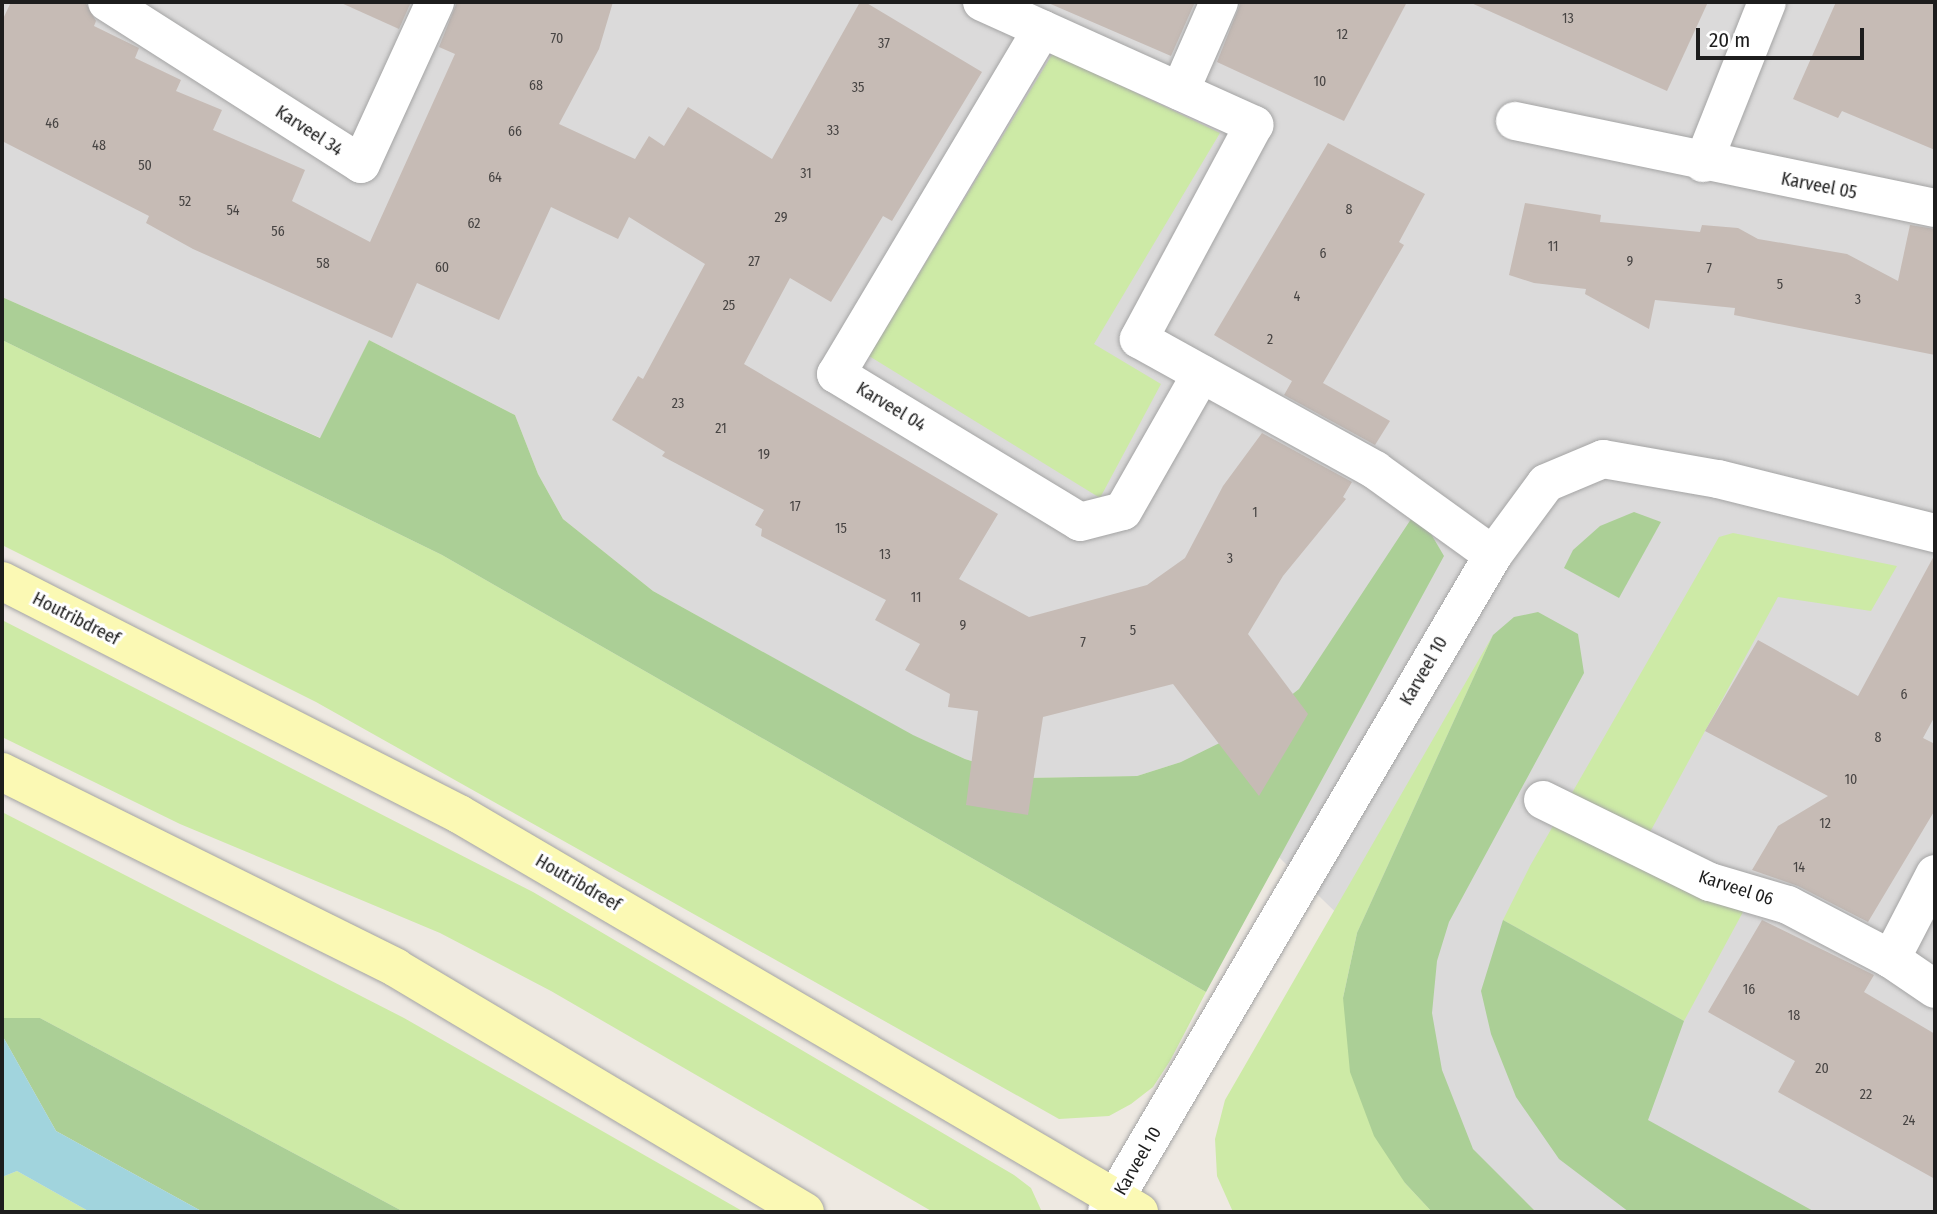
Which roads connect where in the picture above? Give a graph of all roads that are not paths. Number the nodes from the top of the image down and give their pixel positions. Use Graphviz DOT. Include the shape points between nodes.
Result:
graph roads {
  1 [pos="107,2"];
  2 [pos="435,2"];
  3 [pos="982,2"];
  4 [pos="1219,2"];
  5 [pos="1767,2"];
  6 [pos="1042,29"];
  7 [pos="1180,90"];
  8 [pos="1515,121"];
  9 [pos="1703,163"];
  10 [pos="1935,208"];
  11 [pos="1201,374"];
  12 [pos="1935,533"];
  13 [pos="1493,555"];
  14 [pos="2,581"];
  15 [pos="2,772"];
  16 [pos="1543,800"];
  17 [pos="1935,874"];
  18 [pos="1891,959"];
  19 [pos="1935,989"];
  20 [pos="1121,1208"];
  21 [pos="805,1212"];
  1 -- 2 [label="street, Karveel 34" via="361,164"];
  3 -- 6 [label="street"];
  4 -- 7 [label="street"];
  5 -- 9 [label="street"];
  6 -- 7 [label="street"];
  6 -- 11 [label="street, Karveel 04" via="836,374 1080,522 1123,511"];
  7 -- 11 [label="street" via="1254,125 1139,339"];
  8 -- 9 [label="street, Karveel 05"];
  9 -- 10 [label="street, Karveel 05"];
  11 -- 13 [label="street" via="1375,470"];
  12 -- 13 [label="street, Karveel 10" via="1718,479 1603,459 1546,483"];
  13 -- 20 [label="street, Karveel 10"];
  14 -- 20 [label="main road, Houtribdreef" via="459,814"];
  15 -- 21 [label="main road" via="396,968"];
  16 -- 18 [label="street, Karveel 06" via="1710,882 1788,905"];
  17 -- 18 [label="street"];
  18 -- 19 [label="street, Karveel 06"];
}
